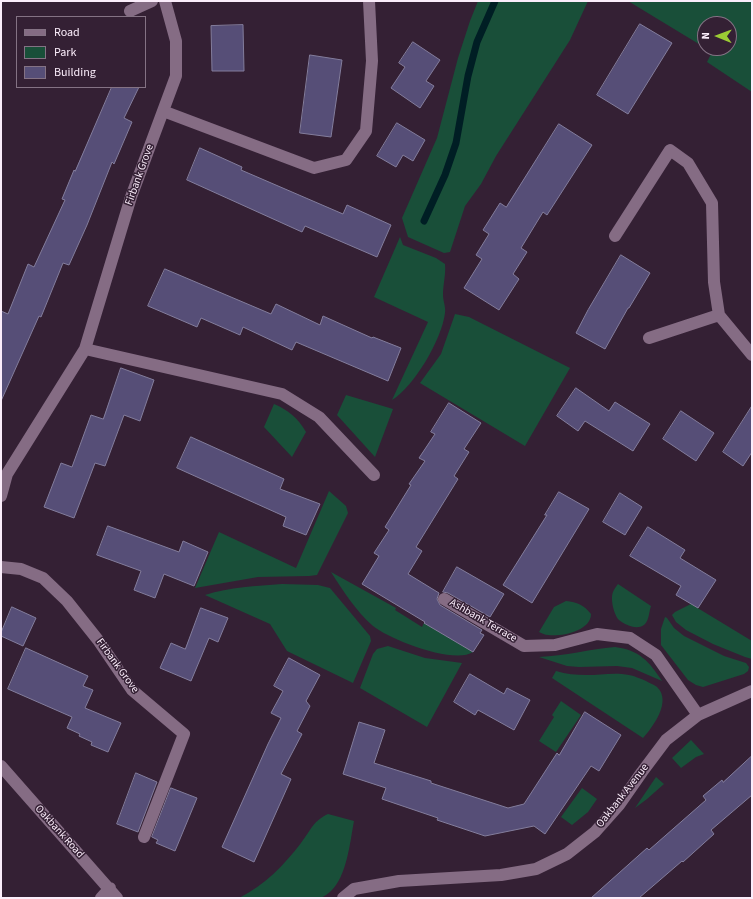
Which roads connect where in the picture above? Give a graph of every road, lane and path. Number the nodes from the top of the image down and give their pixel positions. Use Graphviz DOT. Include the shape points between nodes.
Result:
graph roads {
  1 [pos="152,1"];
  2 [pos="165,1"];
  3 [pos="369,1"];
  4 [pos="130,11"];
  5 [pos="163,111"];
  6 [pos="615,236"];
  7 [pos="719,315"];
  8 [pos="649,338"];
  9 [pos="85,349"];
  10 [pos="752,355"];
  11 [pos="374,475"];
  12 [pos="1,496"];
  13 [pos="1,567"];
  14 [pos="444,599"];
  15 [pos="752,691"];
  16 [pos="698,715"];
  17 [pos="1,766"];
  18 [pos="144,837"];
  19 [pos="113,893"];
  20 [pos="101,898"];
  21 [pos="342,898"];
  1 -- 4 [label="street"];
  2 -- 5 [label="street, Firbank Grove" via="176,40 176,76"];
  3 -- 5 [label="street" via="372,61 366,131 346,160 314,168"];
  5 -- 9 [label="street, Firbank Grove" via="131,197"];
  6 -- 7 [label="street" via="670,150 688,163 712,203 714,282"];
  7 -- 8 [label="street"];
  7 -- 10 [label="street"];
  9 -- 11 [label="street" via="282,394 319,417"];
  9 -- 12 [label="street, Firbank Grove" via="7,474"];
  13 -- 18 [label="street, Firbank Grove" via="21,569 43,578 67,600 132,690 184,734"];
  14 -- 16 [label="street, Ashbank Terrace" via="524,646 556,645 597,634 630,638 656,655"];
  15 -- 16 [label="street, Oakbank Avenue"];
  16 -- 21 [label="street, Oakbank Avenue" via="666,740 619,805 595,832 567,854 536,869 501,875 399,881 354,889"];
  17 -- 19 [label="street, Oakbank Road"];
  19 -- 20 [label="street"];
}
